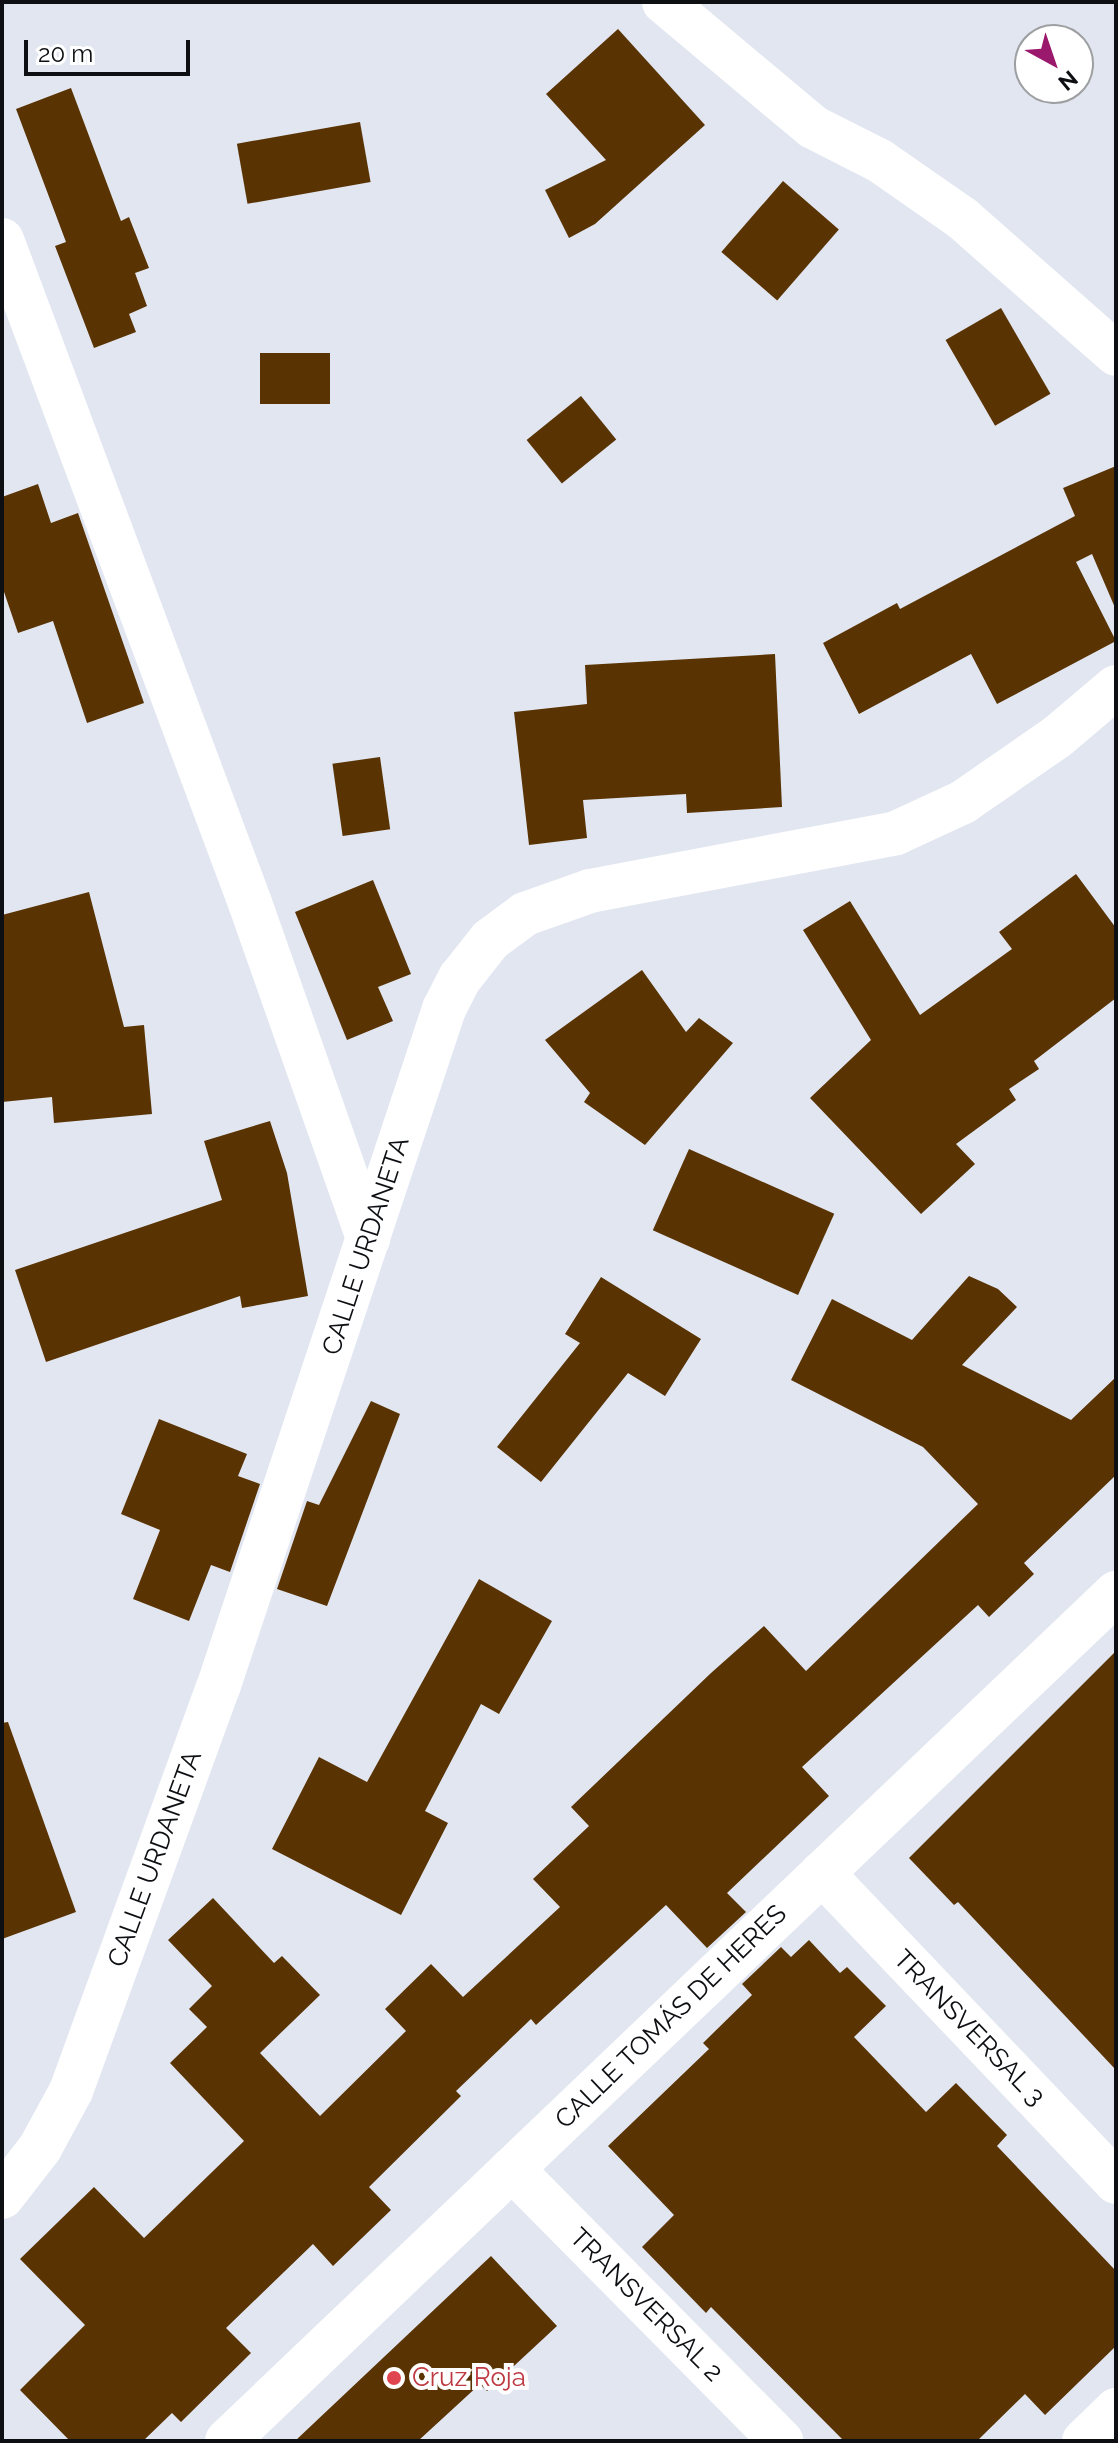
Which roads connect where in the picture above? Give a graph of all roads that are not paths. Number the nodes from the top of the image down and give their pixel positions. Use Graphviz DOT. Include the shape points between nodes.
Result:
graph roads {
  1 [pos="664,2"];
  2 [pos="2,240"];
  3 [pos="1116,354"];
  4 [pos="1116,687"];
  5 [pos="368,1239"];
  6 [pos="1116,1593"];
  7 [pos="822,1873"];
  8 [pos="512,2169"];
  9 [pos="1116,2182"];
  10 [pos="2,2197"];
  11 [pos="1116,2410"];
  12 [pos="227,2441"];
  13 [pos="781,2441"];
  14 [pos="1084,2441"];
  1 -- 3 [label="street" via="813,127 890,168 962,218"];
  2 -- 5 [label="street" via="239,873"];
  4 -- 5 [label="street, CALLE URDANETA" via="1057,737 963,802 896,833 590,891 525,914 502,931 460,978 444,1009"];
  5 -- 10 [label="street, CALLE URDANETA" via="218,1688 71,2091 40,2148"];
  6 -- 7 [label="street, CALLE TOMÁS DE HERES"];
  7 -- 8 [label="street, CALLE TOMÁS DE HERES"];
  7 -- 9 [label="street, TRANSVERSAL 3"];
  8 -- 12 [label="street, CALLE TOMÁS DE HERES"];
  8 -- 13 [label="street, TRANSVERSAL 2"];
  11 -- 14 [label="street"];
}
